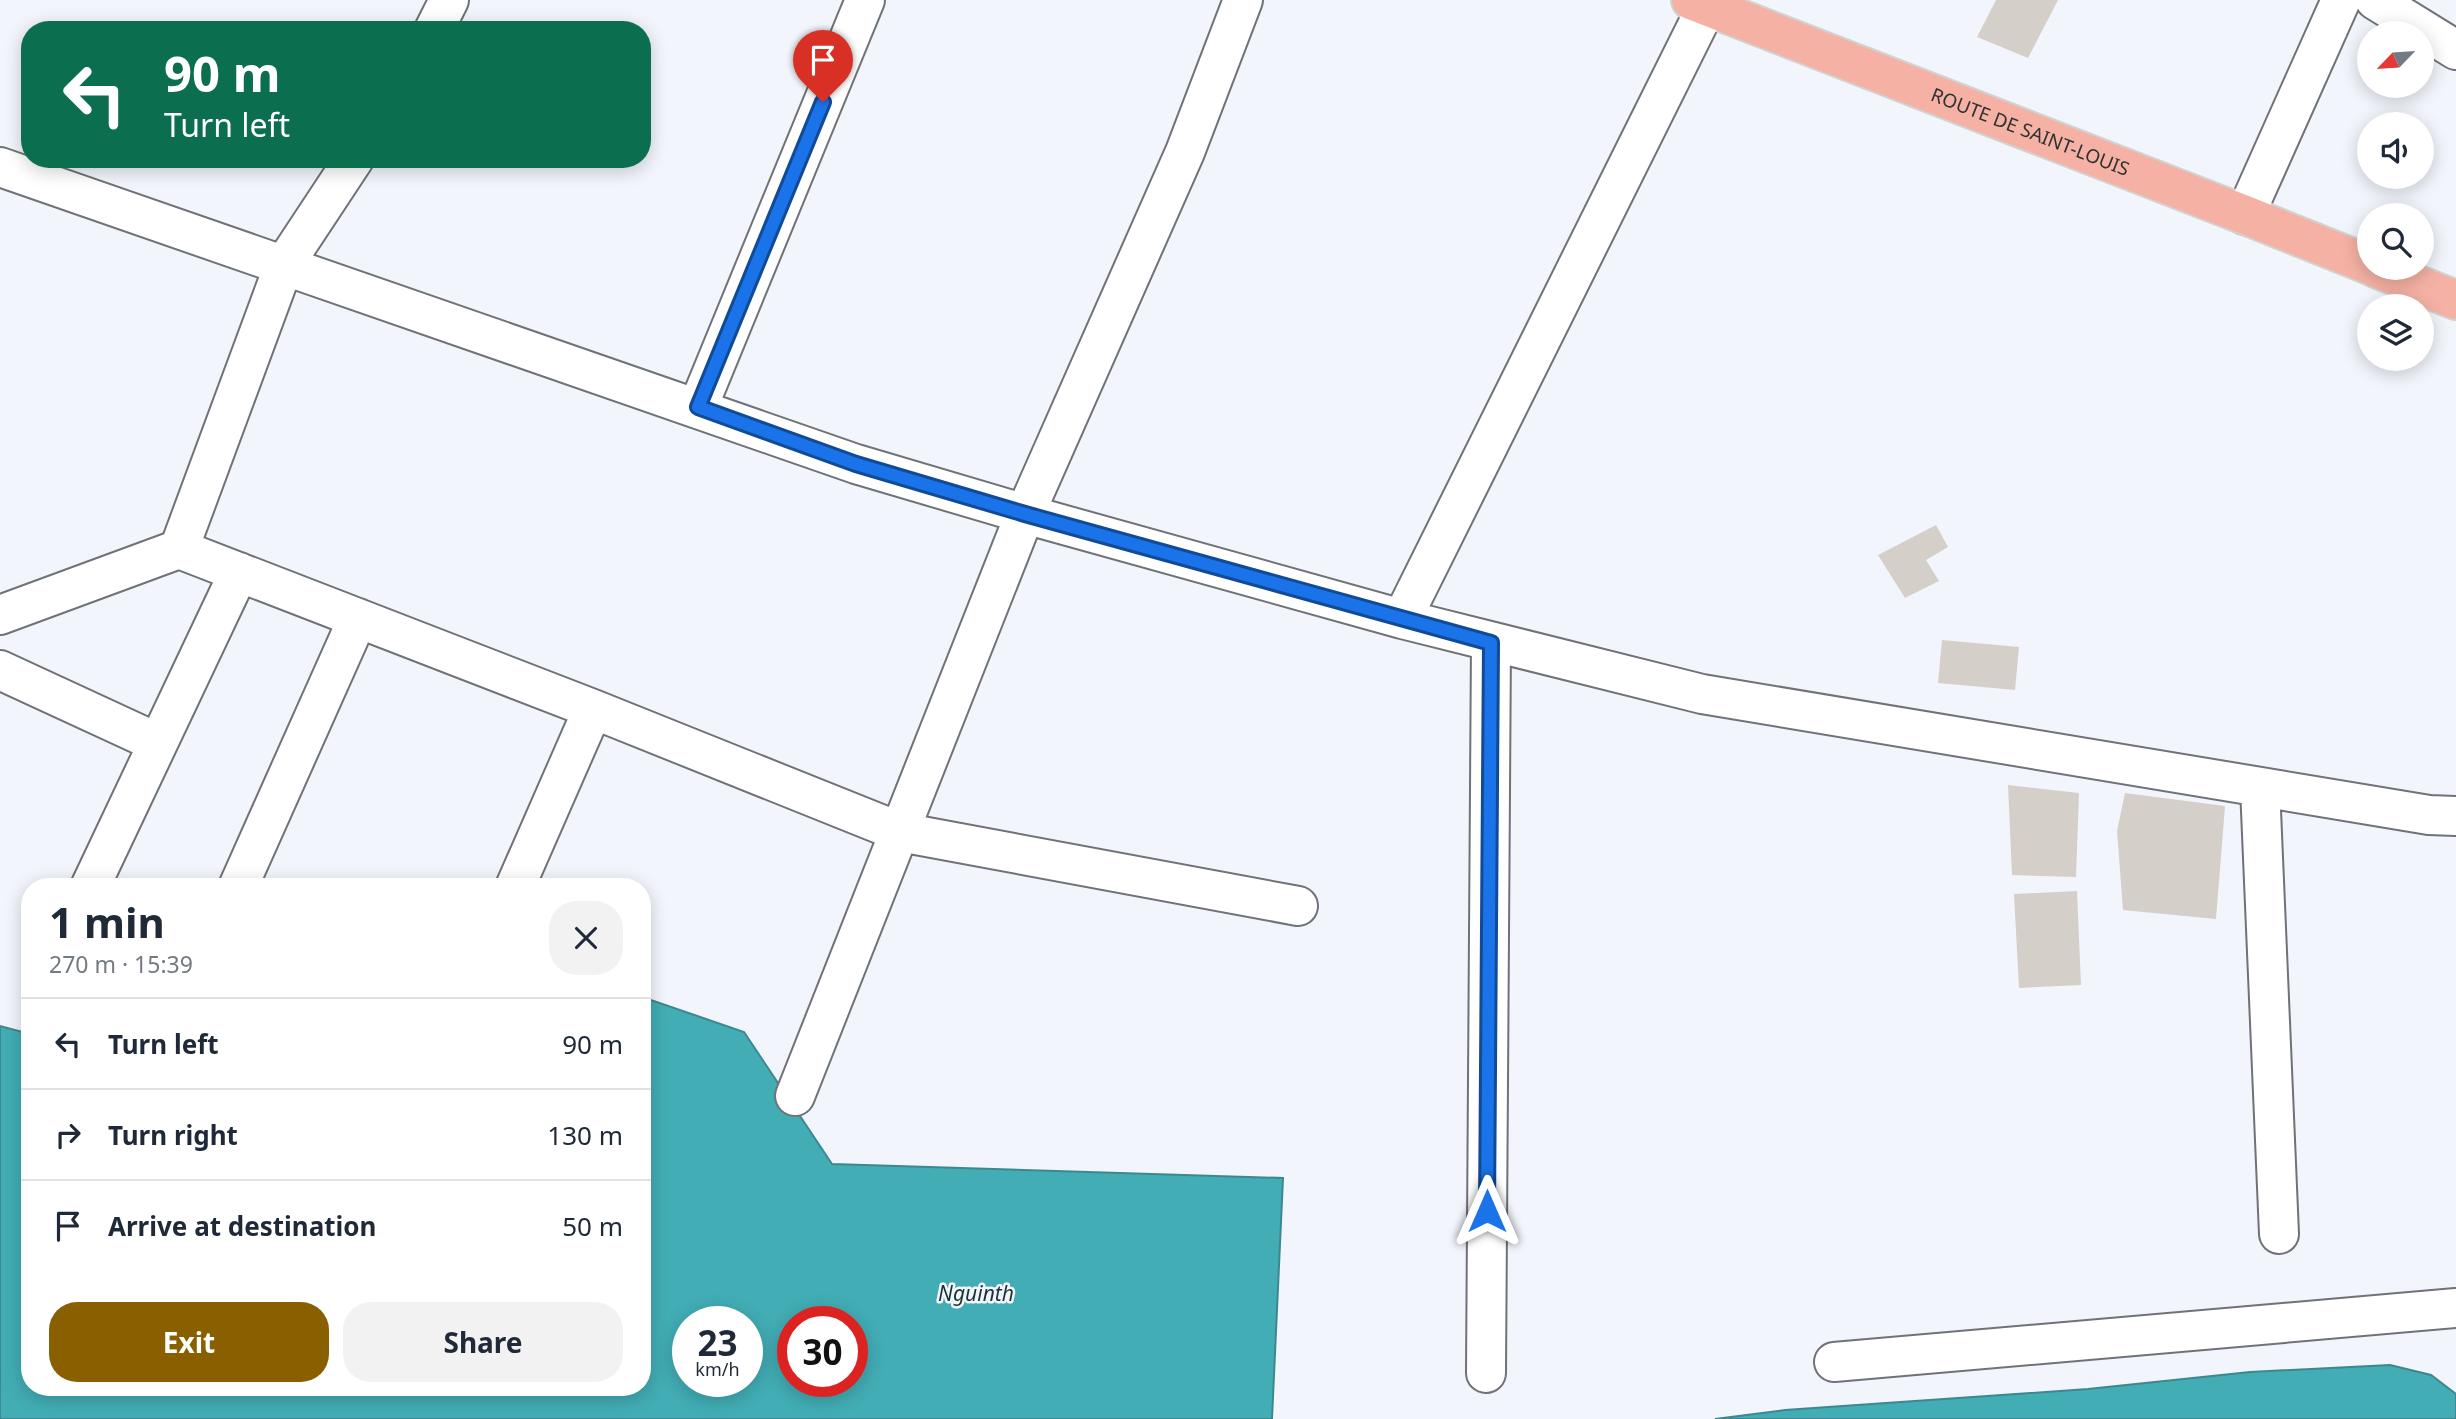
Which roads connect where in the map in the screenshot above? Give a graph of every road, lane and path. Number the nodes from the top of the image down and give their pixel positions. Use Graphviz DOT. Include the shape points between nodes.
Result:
graph roads {
  1 [pos="449,0"];
  2 [pos="865,0"];
  3 [pos="1243,0"];
  4 [pos="2341,0"];
  5 [pos="2375,0"];
  6 [pos="1703,2"];
  7 [pos="438,21"];
  8 [pos="2456,50"];
  9 [pos="0,167"];
  10 [pos="348,168"];
  11 [pos="2245,215"];
  12 [pos="2357,260"];
  13 [pos="284,265"];
  14 [pos="2406,280"];
  15 [pos="2456,300"];
  16 [pos="698,407"];
  17 [pos="1025,514"];
  18 [pos="178,549"];
  19 [pos="239,572"];
  20 [pos="0,615"];
  21 [pos="358,618"];
  22 [pos="1402,619"];
  23 [pos="1491,643"];
  24 [pos="0,670"];
  25 [pos="593,709"];
  26 [pos="158,743"];
  27 [pos="2260,787"];
  28 [pos="2456,816"];
  29 [pos="900,832"];
  30 [pos="94,878"];
  31 [pos="241,878"];
  32 [pos="519,878"];
  33 [pos="1298,906"];
  34 [pos="795,1096"];
  35 [pos="2279,1234"];
  36 [pos="2456,1308"];
  37 [pos="1834,1362"];
  38 [pos="1486,1373"];
  1 -- 7 [label="street"];
  2 -- 16 [label="street"];
  3 -- 17 [label="street" via="1185,152"];
  4 -- 11 [label="street"];
  5 -- 8 [label="street"];
  6 -- 11 [label="main road, ROUTE DE SAINT-LOUIS"];
  6 -- 22 [label="street"];
  9 -- 13 [label="street"];
  10 -- 13 [label="street"];
  11 -- 12 [label="main road, ROUTE DE SAINT-LOUIS"];
  13 -- 16 [label="street"];
  13 -- 18 [label="street"];
  14 -- 15 [label="main road"];
  16 -- 17 [label="street" via="856,464"];
  17 -- 22 [label="street"];
  17 -- 29 [label="street"];
  18 -- 19 [label="street"];
  18 -- 20 [label="street"];
  19 -- 21 [label="street"];
  19 -- 26 [label="street"];
  21 -- 25 [label="street"];
  21 -- 31 [label="street"];
  22 -- 23 [label="street"];
  23 -- 27 [label="street" via="1702,694"];
  23 -- 38 [label="street"];
  24 -- 26 [label="street"];
  25 -- 29 [label="street"];
  25 -- 32 [label="street"];
  26 -- 30 [label="street"];
  27 -- 28 [label="street"];
  27 -- 35 [label="street"];
  29 -- 33 [label="street"];
  29 -- 34 [label="street"];
  36 -- 37 [label="street"];
}
